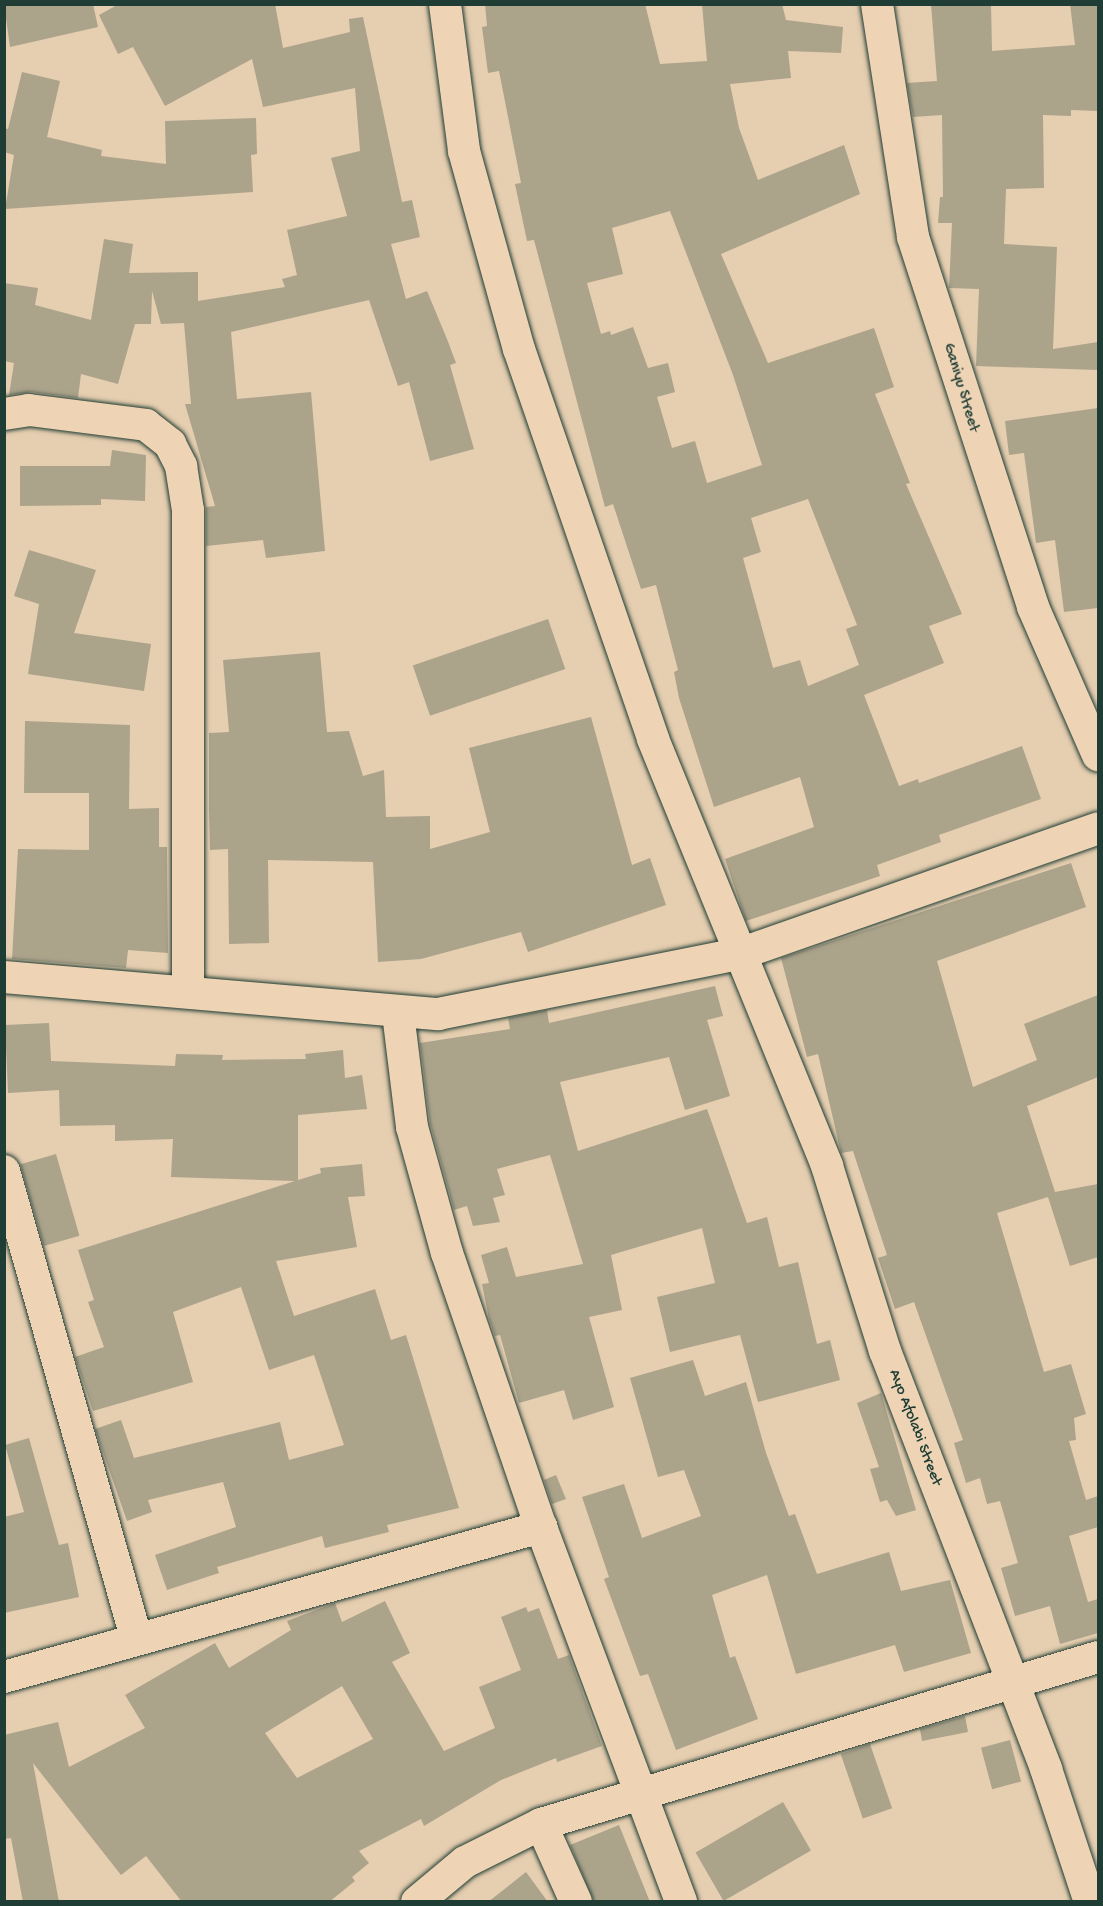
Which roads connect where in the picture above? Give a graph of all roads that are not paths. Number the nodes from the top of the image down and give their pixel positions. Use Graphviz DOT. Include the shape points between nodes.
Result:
graph roads {
  1 [pos="445,4"];
  2 [pos="877,4"];
  3 [pos="4,414"];
  4 [pos="1098,755"];
  5 [pos="1098,828"];
  6 [pos="742,953"];
  7 [pos="4,977"];
  8 [pos="188,991"];
  9 [pos="398,1013"];
  10 [pos="4,1171"];
  11 [pos="542,1527"];
  12 [pos="136,1639"];
  13 [pos="1098,1657"];
  14 [pos="4,1677"];
  15 [pos="1011,1681"];
  16 [pos="642,1793"];
  17 [pos="541,1824"];
  18 [pos="417,1902"];
  19 [pos="576,1902"];
  20 [pos="681,1902"];
  21 [pos="1090,1902"];
  1 -- 6 [label="street, Ayo Afolabi Street" via="464,151 519,350 653,739"];
  2 -- 4 [label="street, Ganiyu Street" via="913,237 1033,607"];
  3 -- 8 [label="street" via="29,410 146,425 170,444 181,466 188,510"];
  5 -- 6 [label="street"];
  6 -- 9 [label="street" via="438,1014"];
  6 -- 15 [label="street, Ayo Afolabi Street" via="827,1166 885,1351"];
  7 -- 8 [label="street"];
  8 -- 9 [label="street"];
  9 -- 11 [label="street" via="415,1138 447,1253"];
  10 -- 12 [label="street"];
  11 -- 12 [label="street"];
  11 -- 16 [label="street"];
  12 -- 14 [label="street"];
  13 -- 15 [label="street"];
  15 -- 16 [label="street"];
  15 -- 21 [label="street, Ayo Afolabi Street"];
  16 -- 17 [label="street"];
  16 -- 20 [label="street"];
  17 -- 18 [label="street" via="465,1862"];
  17 -- 19 [label="street"];
}
